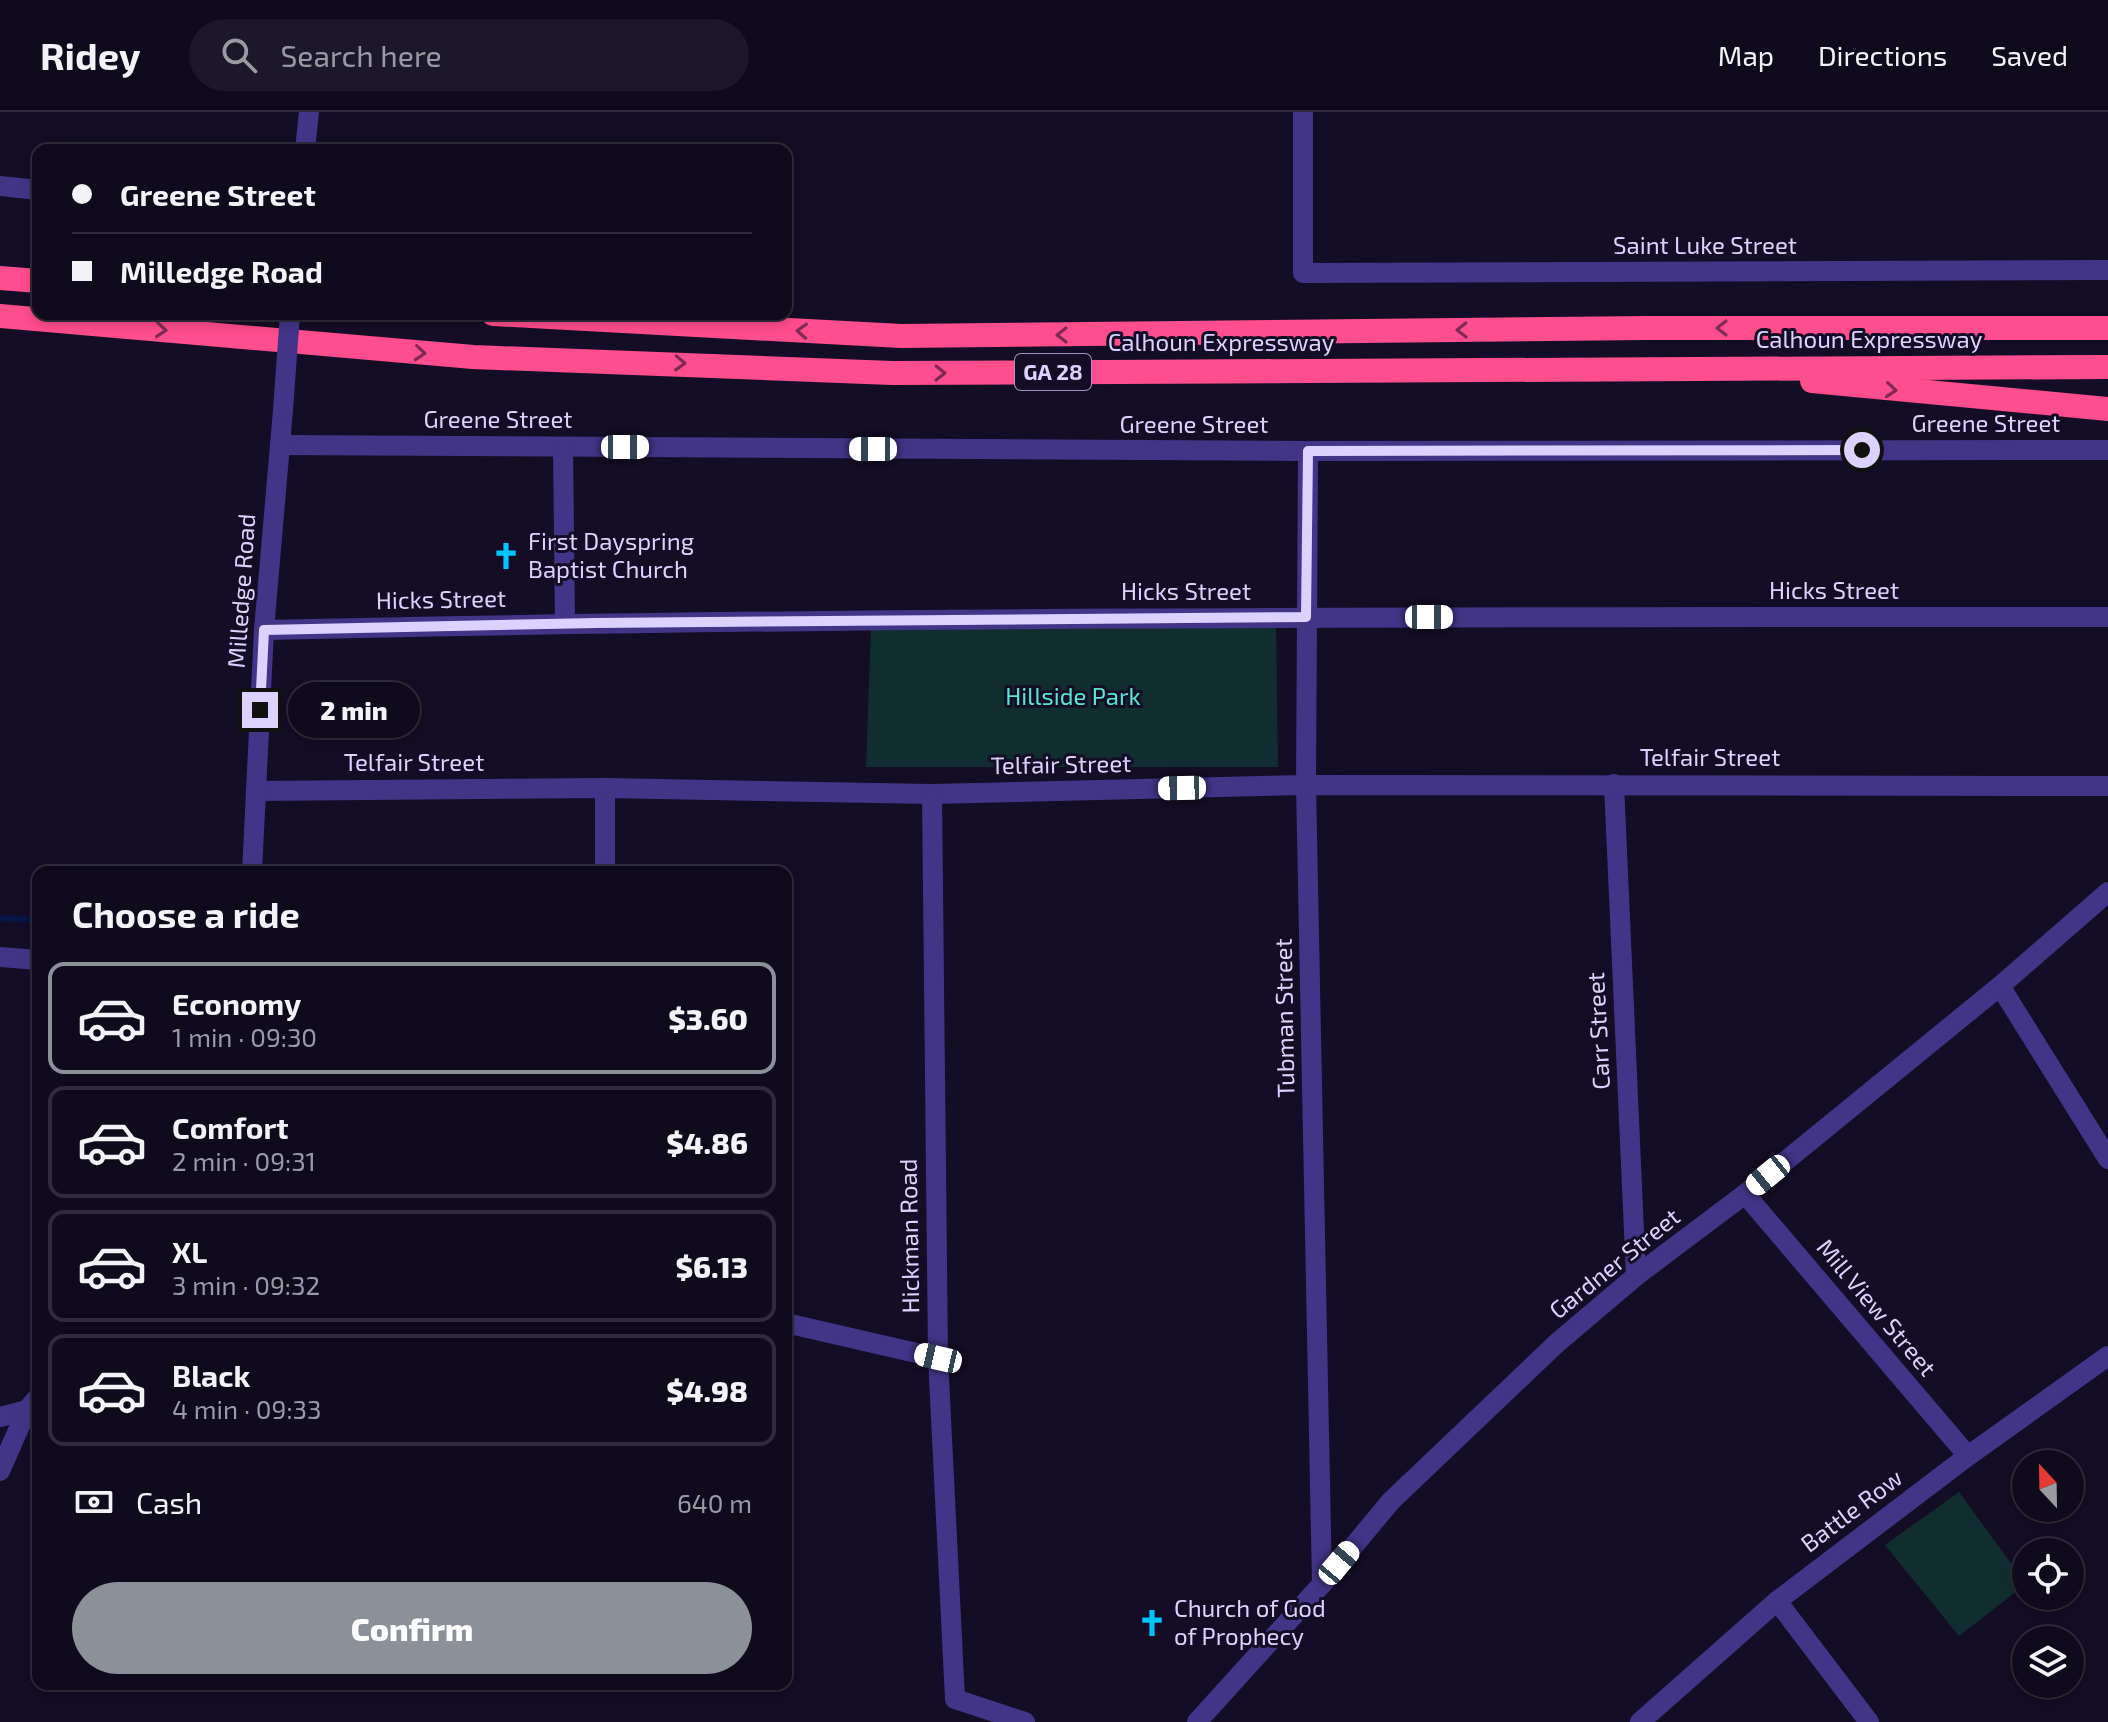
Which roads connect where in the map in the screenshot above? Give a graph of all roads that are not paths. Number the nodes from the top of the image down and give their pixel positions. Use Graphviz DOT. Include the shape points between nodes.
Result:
graph roads {
  1 [pos="309,112"];
  2 [pos="1303,112"];
  3 [pos="306,144"];
  4 [pos="0,186"];
  5 [pos="32,189"];
  6 [pos="2108,270"];
  7 [pos="0,278"];
  8 [pos="32,281"];
  9 [pos="0,316"];
  10 [pos="2108,316"];
  11 [pos="32,319"];
  12 [pos="46,320"];
  13 [pos="290,320"];
  14 [pos="604,320"];
  15 [pos="1789,328"];
  16 [pos="2108,328"];
  17 [pos="2108,367"];
  18 [pos="1703,368"];
  19 [pos="2108,409"];
  20 [pos="280,445"];
  21 [pos="563,447"];
  22 [pos="2108,450"];
  23 [pos="1308,451"];
  24 [pos="1306,617"];
  25 [pos="2108,617"];
  26 [pos="565,623"];
  27 [pos="264,630"];
  28 [pos="1614,784"];
  29 [pos="1306,785"];
  30 [pos="2108,786"];
  31 [pos="605,788"];
  32 [pos="256,791"];
  33 [pos="932,794"];
  34 [pos="252,866"];
  35 [pos="605,866"];
  36 [pos="2108,892"];
  37 [pos="0,957"];
  38 [pos="32,960"];
  39 [pos="2000,986"];
  40 [pos="2108,1159"];
  41 [pos="1745,1194"];
  42 [pos="1636,1276"];
  43 [pos="792,1324"];
  44 [pos="2108,1356"];
  45 [pos="938,1358"];
  46 [pos="32,1403"];
  47 [pos="32,1405"];
  48 [pos="0,1417"];
  49 [pos="1968,1456"];
  50 [pos="0,1471"];
  51 [pos="1322,1584"];
  52 [pos="1777,1601"];
  53 [pos="1025,1722"];
  54 [pos="1197,1722"];
  55 [pos="1640,1722"];
  56 [pos="1869,1722"];
  1 -- 3 [label="street"];
  2 -- 6 [label="street, Saint Luke Street" via="1303,273"];
  4 -- 5 [label="street"];
  7 -- 8 [label="highway"];
  9 -- 11 [label="highway, Calhoun Expressway / GA 28, one-way"];
  10 -- 15 [label="highway"];
  12 -- 18 [label="highway, Calhoun Expressway / GA 28, one-way" via="473,357 892,373"];
  13 -- 20 [label="street, Milledge Road, bridge"];
  15 -- 14 [label="highway, Calhoun Expressway / GA 28, one-way" via="901,336"];
  15 -- 16 [label="highway, Calhoun Expressway / GA 28"];
  17 -- 18 [label="highway, Calhoun Expressway / GA 28"];
  18 -- 19 [label="highway, one-way"];
  20 -- 21 [label="street, Greene Street"];
  20 -- 27 [label="street, Milledge Road"];
  21 -- 23 [label="street, Greene Street"];
  21 -- 26 [label="street"];
  22 -- 23 [label="street, Greene Street"];
  23 -- 24 [label="street, Tubman Street"];
  24 -- 25 [label="street, Hicks Street"];
  24 -- 26 [label="street, Hicks Street"];
  24 -- 29 [label="street, Tubman Street"];
  26 -- 27 [label="street, Hicks Street"];
  27 -- 32 [label="street, Milledge Road"];
  28 -- 29 [label="street, Telfair Street"];
  28 -- 30 [label="street, Telfair Street"];
  28 -- 42 [label="street, Carr Street"];
  29 -- 33 [label="street, Telfair Street"];
  29 -- 51 [label="street, Tubman Street"];
  31 -- 32 [label="street, Telfair Street"];
  31 -- 33 [label="street, Telfair Street"];
  31 -- 35 [label="street"];
  32 -- 34 [label="street, Milledge Road"];
  33 -- 45 [label="street, Hickman Road"];
  36 -- 39 [label="street, Gardner Street"];
  37 -- 38 [label="street"];
  39 -- 40 [label="street"];
  39 -- 41 [label="street, Gardner Street"];
  41 -- 42 [label="street, Gardner Street"];
  41 -- 49 [label="street, Mill View Street"];
  42 -- 51 [label="street, Gardner Street" via="1557,1343 1391,1501"];
  43 -- 45 [label="street"];
  44 -- 49 [label="street, Battle Row"];
  45 -- 53 [label="street, Hickman Road" via="955,1699"];
  46 -- 48 [label="street"];
  47 -- 50 [label="street"];
  49 -- 52 [label="street, Battle Row"];
  51 -- 54 [label="street, Gardner Street"];
  52 -- 55 [label="street, Battle Row"];
  52 -- 56 [label="street"];
}
